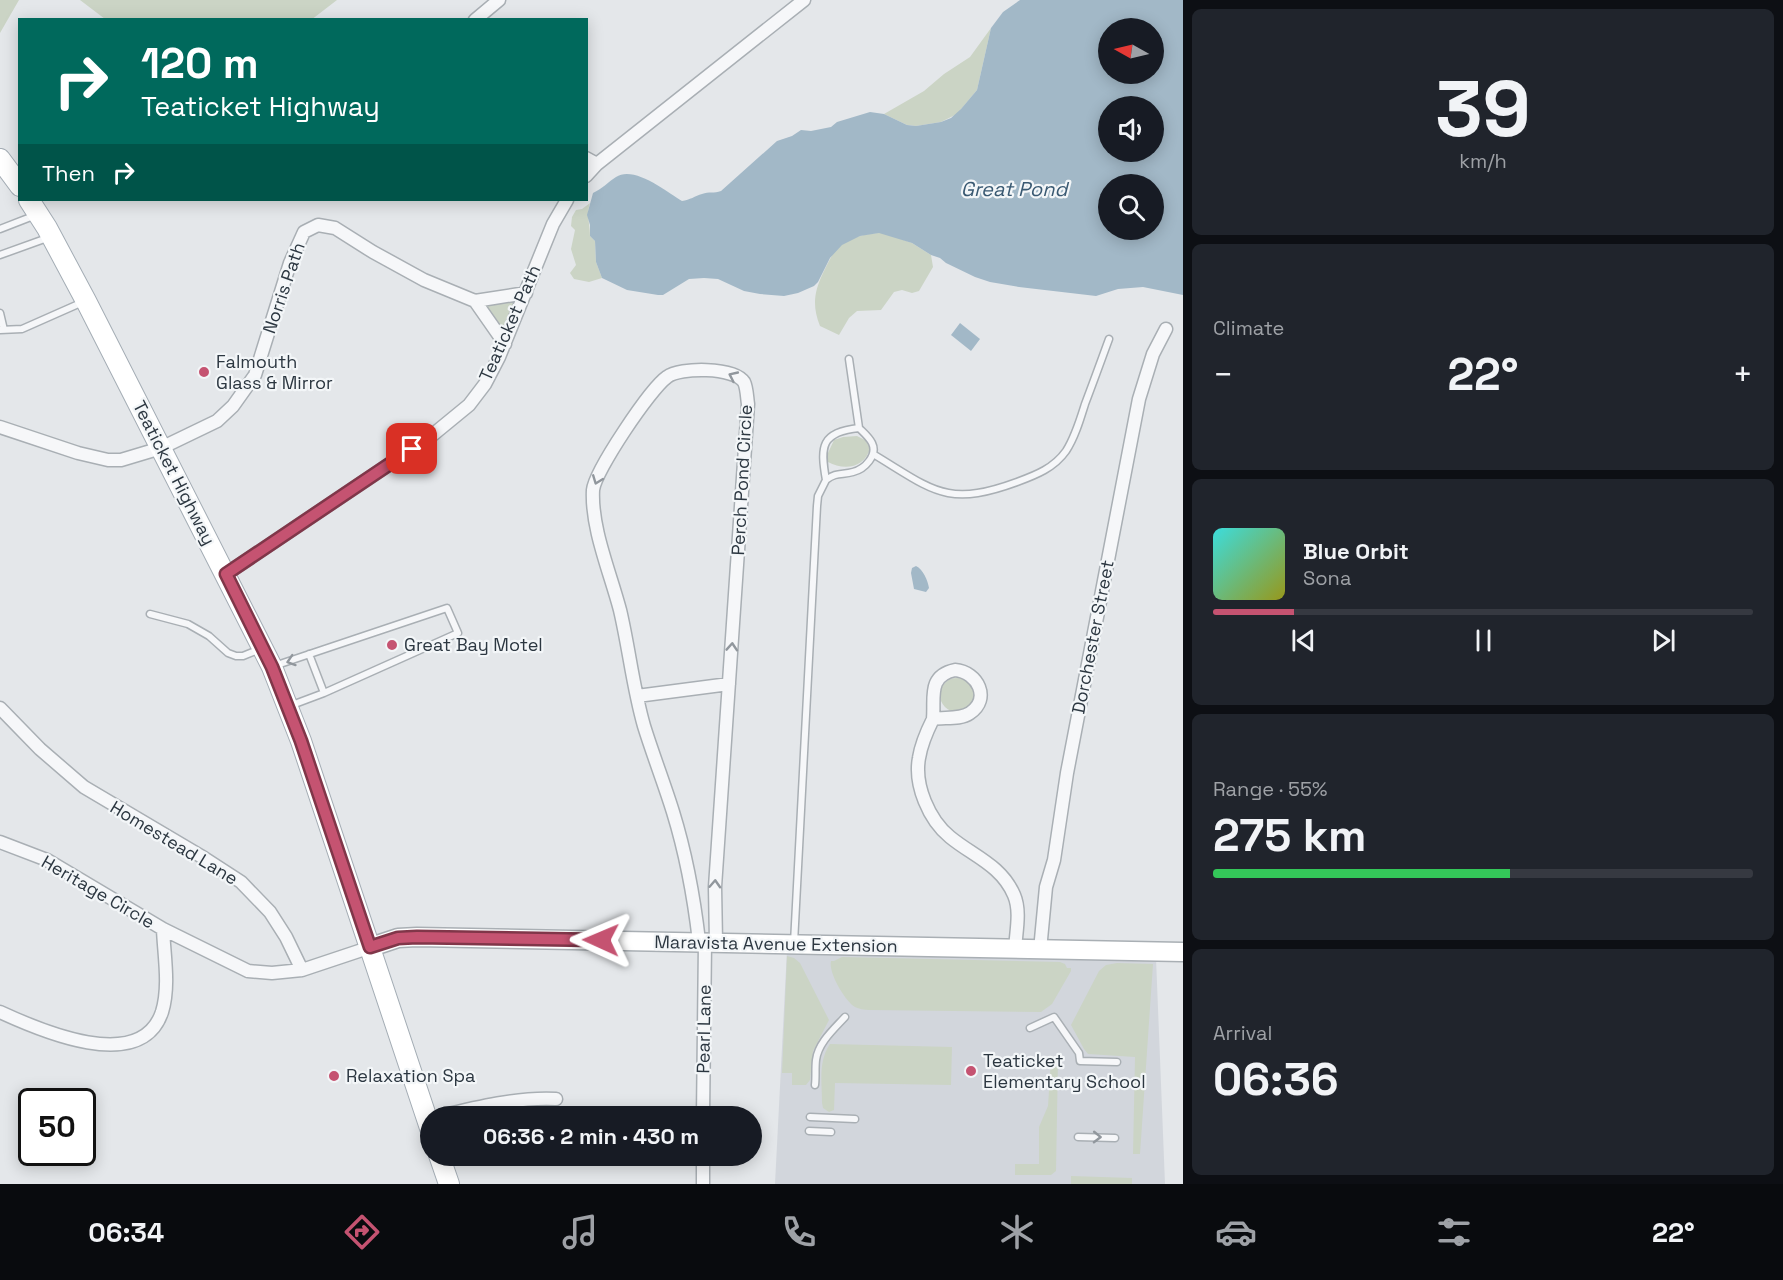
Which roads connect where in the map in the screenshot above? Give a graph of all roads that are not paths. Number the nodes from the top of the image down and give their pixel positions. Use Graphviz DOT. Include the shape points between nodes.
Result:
graph roads {
  1 [pos="499,0"];
  2 [pos="804,0"];
  3 [pos="477,18"];
  4 [pos="0,159"];
  5 [pos="592,161"];
  6 [pos="18,183"];
  7 [pos="566,201"];
  8 [pos="34,207"];
  9 [pos="0,229"];
  10 [pos="52,236"];
  11 [pos="0,255"];
  12 [pos="526,293"];
  13 [pos="86,301"];
  14 [pos="475,302"];
  15 [pos="0,313"];
  16 [pos="1166,329"];
  17 [pos="2,330"];
  18 [pos="1109,339"];
  19 [pos="506,344"];
  20 [pos="849,359"];
  21 [pos="0,427"];
  22 [pos="860,428"];
  23 [pos="161,448"];
  24 [pos="873,454"];
  25 [pos="826,480"];
  26 [pos="226,574"];
  27 [pos="150,614"];
  28 [pos="263,648"];
  29 [pos="309,654"];
  30 [pos="272,667"];
  31 [pos="729,684"];
  32 [pos="324,693"];
  33 [pos="637,696"];
  34 [pos="288,707"];
  35 [pos="0,708"];
  36 [pos="933,719"];
  37 [pos="0,842"];
  38 [pos="162,929"];
  39 [pos="707,942"];
  40 [pos="794,944"];
  41 [pos="370,947"];
  42 [pos="1015,949"];
  43 [pos="1040,950"];
  44 [pos="1183,952"];
  45 [pos="302,970"];
  46 [pos="0,1012"];
  47 [pos="845,1017"];
  48 [pos="1030,1028"];
  49 [pos="1117,1062"];
  50 [pos="815,1085"];
  51 [pos="556,1099"];
  52 [pos="427,1106"];
  53 [pos="488,1106"];
  54 [pos="703,1106"];
  55 [pos="810,1118"];
  56 [pos="855,1119"];
  57 [pos="809,1131"];
  58 [pos="831,1131"];
  59 [pos="1078,1137"];
  60 [pos="1115,1137"];
  61 [pos="443,1166"];
  62 [pos="703,1166"];
  63 [pos="449,1184"];
  64 [pos="703,1184"];
  1 -- 3 [label="street"];
  2 -- 5 [label="street"];
  4 -- 6 [label="main road"];
  7 -- 12 [label="street, Teaticket Path" via="553,224"];
  8 -- 9 [label="lane"];
  8 -- 10 [label="main road, Teaticket Highway"];
  10 -- 11 [label="lane"];
  10 -- 13 [label="main road, Teaticket Highway"];
  12 -- 14 [label="street"];
  12 -- 19 [label="street, Teaticket Path"];
  13 -- 17 [label="lane" via="22,329"];
  13 -- 23 [label="main road, Teaticket Highway"];
  14 -- 19 [label="street"];
  14 -- 23 [label="street, Norris Path" via="424,280 334,228 311,228 304,232 290,263 255,375 245,392 217,421"];
  15 -- 17 [label="lane"];
  16 -- 43 [label="street, Dorchester Street" via="1153,354 1139,399 1046,887"];
  18 -- 24 [label="lane" via="1075,434 1060,458 1042,473 996,490 952,495 925,486"];
  19 -- 26 [label="street, Teaticket Path" via="485,384 461,413"];
  20 -- 22 [label="lane"];
  21 -- 23 [label="street" via="108,460 133,458"];
  22 -- 24 [label="lane" via="872,441"];
  22 -- 25 [label="lane" via="840,431 826,440 822,454"];
  23 -- 26 [label="main road, Teaticket Highway"];
  24 -- 25 [label="lane" via="856,471 840,472"];
  25 -- 40 [label="lane" via="817,506"];
  26 -- 28 [label="main road, Teaticket Highway"];
  27 -- 28 [label="lane" via="188,624 236,656"];
  28 -- 30 [label="main road, Teaticket Highway"];
  29 -- 30 [label="lane, one-way"];
  29 -- 32 [label="lane"];
  29 -- 32 [label="lane" via="447,608 458,633"];
  30 -- 34 [label="main road, Teaticket Highway"];
  31 -- 33 [label="street"];
  31 -- 33 [label="street, Perch Pond Circle, one-way" via="748,412 746,390 736,375 680,370 656,385 593,487 593,512 620,612"];
  39 -- 31 [label="street, Perch Pond Circle, one-way" via="715,887"];
  32 -- 34 [label="lane"];
  33 -- 39 [label="street, Perch Pond Circle"];
  34 -- 41 [label="main road, Teaticket Highway"];
  35 -- 45 [label="street, Homestead Lane" via="84,787 241,882 270,912"];
  36 -- 36 [label="street" via="960,717 975,709 979,686 969,674 948,672 937,681"];
  36 -- 42 [label="street" via="919,757 918,773 925,800 943,831 990,863 1010,886 1018,911"];
  37 -- 38 [label="street, Heritage Circle" via="47,860"];
  38 -- 45 [label="street, Heritage Circle" via="248,971"];
  38 -- 46 [label="street, Heritage Circle" via="164,1002 156,1023 141,1038 121,1044 92,1043 44,1032"];
  39 -- 40 [label="main road, Maravista Avenue Extension"];
  39 -- 41 [label="main road, Maravista Avenue Extension" via="417,937"];
  39 -- 54 [label="street, Pearl Lane"];
  40 -- 42 [label="main road, Maravista Avenue Extension"];
  41 -- 45 [label="street"];
  41 -- 52 [label="main road, Teaticket Highway"];
  42 -- 43 [label="main road, Maravista Avenue Extension"];
  43 -- 44 [label="main road, Maravista Avenue Extension"];
  47 -- 50 [label="lane" via="819,1051"];
  48 -- 49 [label="lane" via="1054,1017 1079,1053 1080,1061"];
  51 -- 53 [label="street"];
  55 -- 56 [label="lane"];
  57 -- 58 [label="lane"];
  59 -- 60 [label="lane, one-way"];
  61 -- 63 [label="main road"];
  62 -- 64 [label="street"];
}
